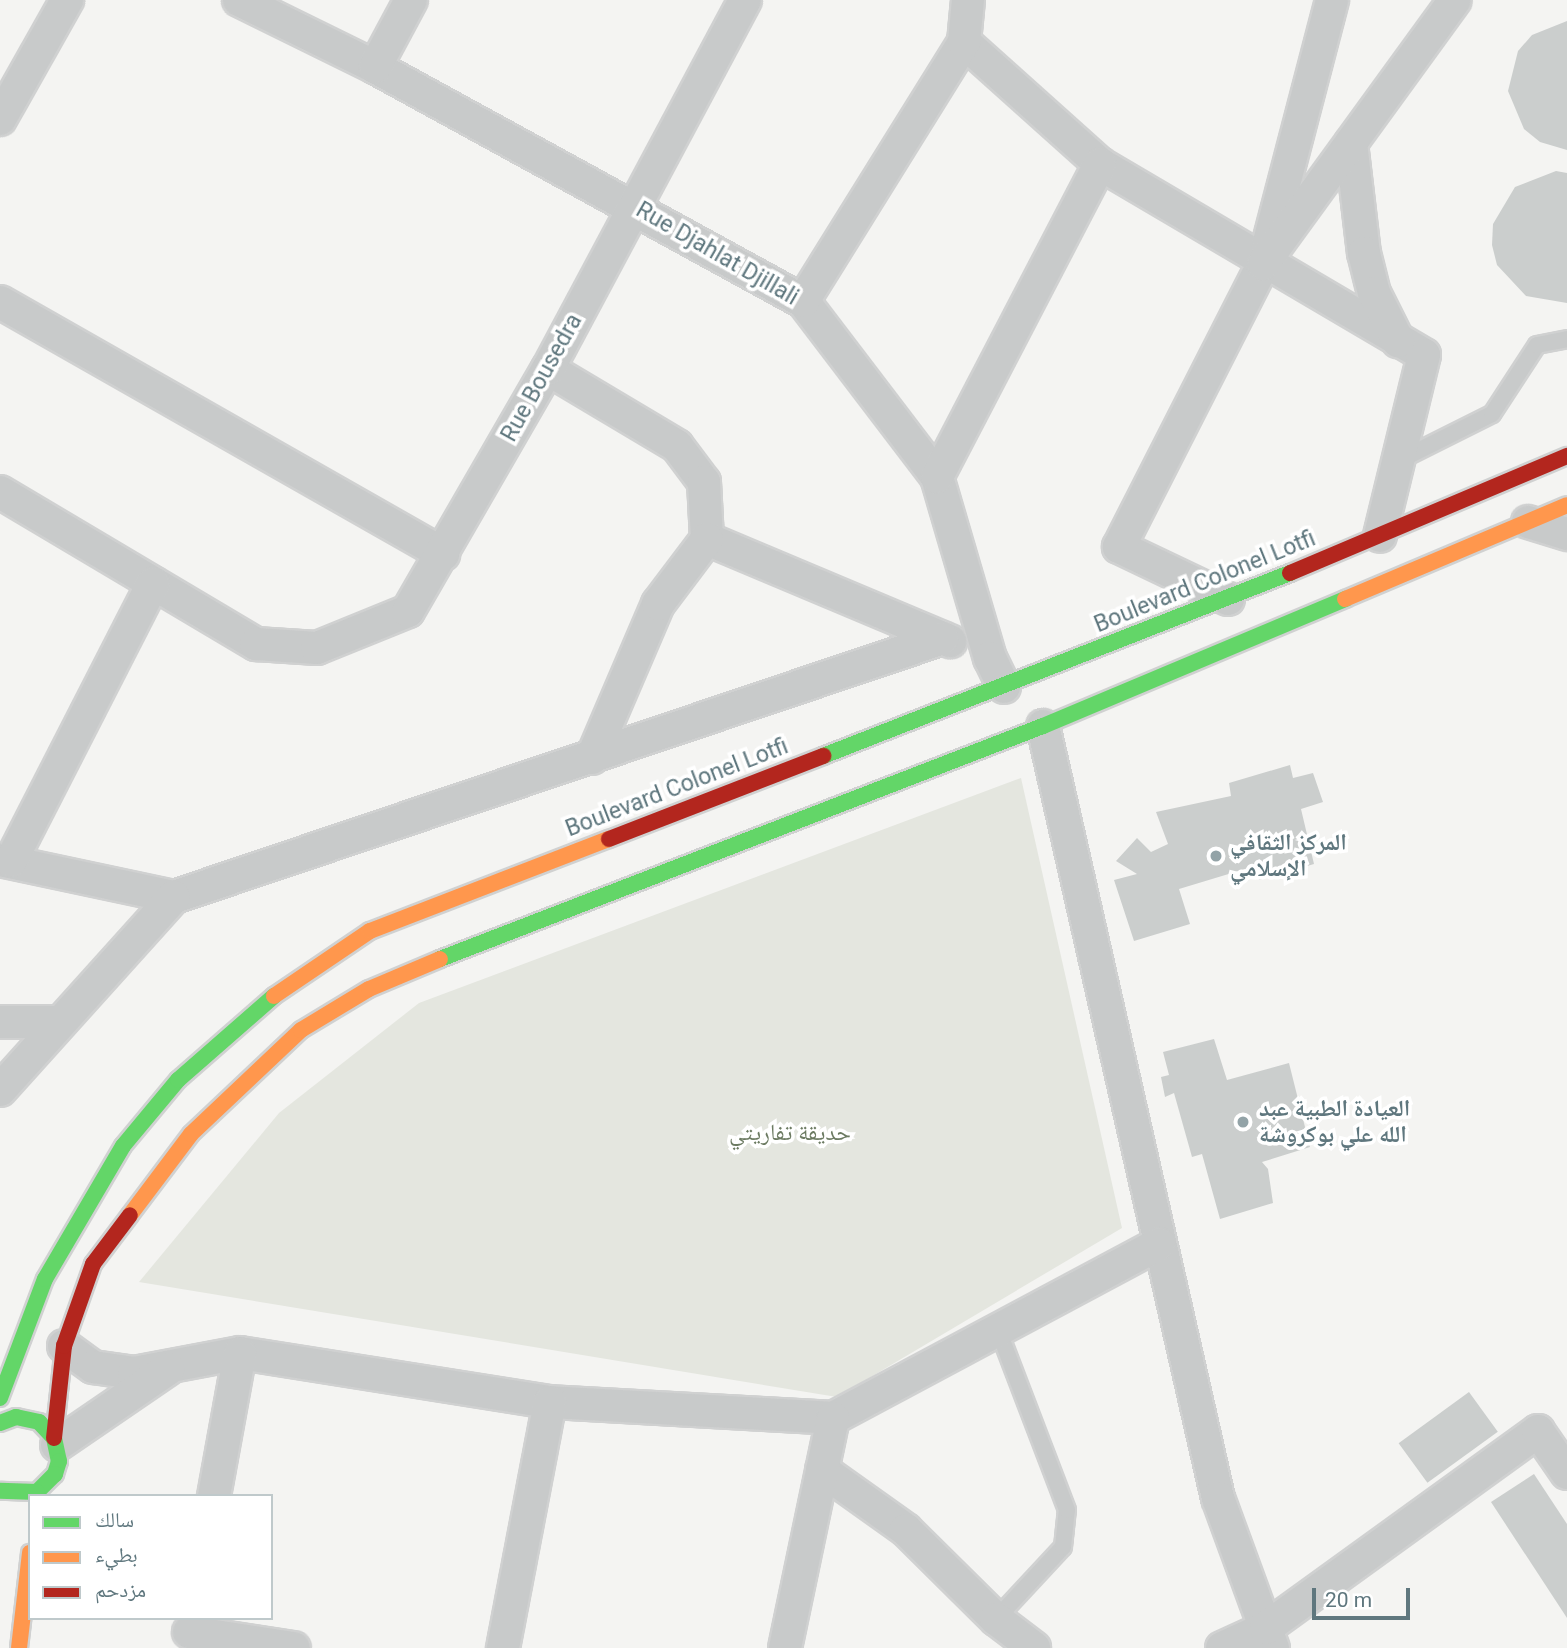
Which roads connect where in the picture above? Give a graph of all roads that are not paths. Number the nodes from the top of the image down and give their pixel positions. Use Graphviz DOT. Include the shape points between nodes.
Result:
graph roads {
  1 [pos="67,0"];
  2 [pos="239,0"];
  3 [pos="411,0"];
  4 [pos="744,0"];
  5 [pos="968,0"];
  6 [pos="1332,0"];
  7 [pos="1455,0"];
  8 [pos="964,42"];
  9 [pos="375,67"];
  10 [pos="10,73"];
  11 [pos="0,119"];
  12 [pos="1351,143"];
  13 [pos="1100,163"];
  14 [pos="635,206"];
  15 [pos="1263,264"];
  16 [pos="803,301"];
  17 [pos="0,302"];
  18 [pos="1567,339"];
  19 [pos="1398,341"];
  20 [pos="548,369"];
  21 [pos="1567,456"];
  22 [pos="1398,461"];
  23 [pos="937,477"];
  24 [pos="4,504"];
  25 [pos="1567,505"];
  26 [pos="1528,522"];
  27 [pos="1567,534"];
  28 [pos="1380,536"];
  29 [pos="706,539"];
  30 [pos="443,554"];
  31 [pos="153,583"];
  32 [pos="1227,599"];
  33 [pos="943,638"];
  34 [pos="990,658"];
  35 [pos="1004,688"];
  36 [pos="1043,726"];
  37 [pos="592,758"];
  38 [pos="5,861"];
  39 [pos="174,897"];
  40 [pos="0,1022"];
  41 [pos="60,1022"];
  42 [pos="0,1090"];
  43 [pos="1159,1244"];
  44 [pos="998,1329"];
  45 [pos="64,1346"];
  46 [pos="240,1353"];
  47 [pos="169,1368"];
  48 [pos="0,1398"];
  49 [pos="550,1402"];
  50 [pos="833,1418"];
  51 [pos="0,1423"];
  52 [pos="55,1441"];
  53 [pos="822,1470"];
  54 [pos="1567,1473"];
  55 [pos="0,1491"];
  56 [pos="36,1494"];
  57 [pos="214,1494"];
  58 [pos="28,1495"];
  59 [pos="28,1570"];
  60 [pos="996,1619"];
  61 [pos="189,1633"];
  62 [pos="1270,1638"];
  63 [pos="19,1648"];
  64 [pos="294,1648"];
  65 [pos="503,1648"];
  66 [pos="785,1648"];
  67 [pos="1034,1648"];
  68 [pos="1222,1648"];
  1 -- 10 [label="street"];
  2 -- 9 [label="street, Rue Djahlat Djillali"];
  3 -- 9 [label="street"];
  4 -- 14 [label="street, Rue Bousedra"];
  5 -- 8 [label="street"];
  6 -- 15 [label="street"];
  7 -- 12 [label="street"];
  8 -- 13 [label="street"];
  8 -- 16 [label="street"];
  9 -- 14 [label="street, Rue Djahlat Djillali"];
  10 -- 11 [label="street"];
  12 -- 15 [label="street"];
  12 -- 19 [label="street" via="1364,253 1374,293"];
  13 -- 15 [label="street"];
  13 -- 23 [label="street"];
  14 -- 16 [label="street, Rue Djahlat Djillali"];
  14 -- 20 [label="street, Rue Bousedra"];
  15 -- 19 [label="street"];
  15 -- 32 [label="street" via="1119,547"];
  16 -- 23 [label="street, Rue Djahlat Djillali"];
  17 -- 30 [label="street"];
  18 -- 22 [label="lane" via="1537,345 1492,414"];
  19 -- 22 [label="street" via="1424,355"];
  20 -- 29 [label="street" via="677,446 704,482"];
  20 -- 30 [label="street, Rue Bousedra"];
  21 -- 28 [label="main road, Boulevard Colonel Lotfi"];
  22 -- 28 [label="street"];
  23 -- 34 [label="street, Rue Djahlat Djillali"];
  24 -- 31 [label="street"];
  25 -- 26 [label="main road"];
  26 -- 27 [label="street"];
  26 -- 36 [label="main road"];
  28 -- 32 [label="main road, Boulevard Colonel Lotfi"];
  29 -- 33 [label="street"];
  29 -- 37 [label="street" via="658,604"];
  30 -- 31 [label="street, Rue Bousedra" via="408,611 317,648 256,644"];
  31 -- 38 [label="street"];
  32 -- 35 [label="main road, Boulevard Colonel Lotfi"];
  33 -- 34 [label="street"];
  33 -- 37 [label="street"];
  34 -- 35 [label="street, Rue Djahlat Djillali"];
  35 -- 48 [label="main road, Boulevard Colonel Lotfi" via="370,931 301,974 178,1080 123,1146 45,1279"];
  36 -- 43 [label="street"];
  36 -- 45 [label="main road" via="543,915 369,989 301,1030 191,1134 135,1202 93,1264"];
  37 -- 39 [label="street"];
  38 -- 39 [label="street"];
  39 -- 41 [label="street"];
  40 -- 41 [label="street"];
  41 -- 42 [label="street"];
  43 -- 44 [label="street"];
  43 -- 62 [label="street" via="1218,1498"];
  44 -- 50 [label="street"];
  44 -- 60 [label="lane" via="1067,1510 1063,1547"];
  45 -- 47 [label="street" via="93,1367 134,1373"];
  45 -- 52 [label="main road"];
  46 -- 47 [label="street"];
  46 -- 49 [label="street"];
  46 -- 57 [label="street"];
  47 -- 52 [label="street"];
  49 -- 50 [label="street"];
  49 -- 65 [label="street"];
  50 -- 53 [label="street"];
  51 -- 52 [label="main road" via="27,1418"];
  52 -- 56 [label="main road" via="55,1474"];
  53 -- 60 [label="street" via="906,1530"];
  53 -- 66 [label="street"];
  54 -- 62 [label="street" via="1538,1431"];
  55 -- 58 [label="main road"];
  59 -- 63 [label="main road"];
  60 -- 67 [label="street"];
  61 -- 64 [label="street"];
  62 -- 68 [label="street"];
}
